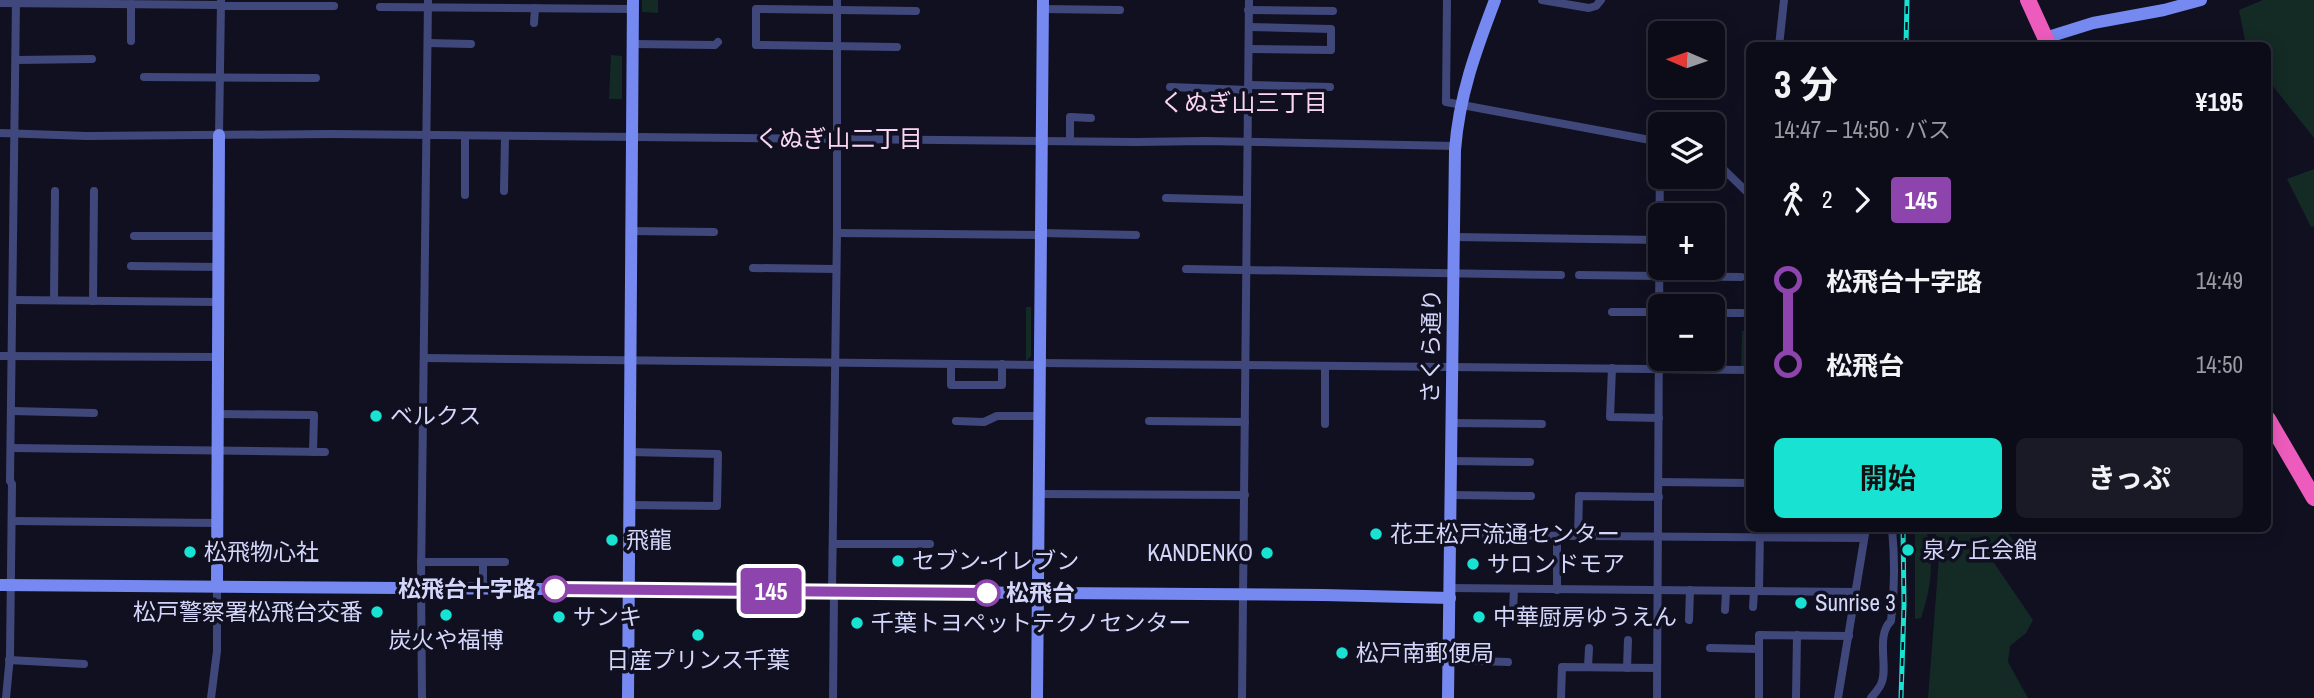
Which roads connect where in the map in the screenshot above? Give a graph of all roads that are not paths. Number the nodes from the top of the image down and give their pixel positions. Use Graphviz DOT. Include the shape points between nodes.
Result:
graph roads {
  1 [pos="1249,0"];
  2 [pos="1447,0"];
  3 [pos="1495,0"];
  4 [pos="1542,0"];
  5 [pos="1601,0"];
  6 [pos="1784,0"];
  7 [pos="2028,0"];
  8 [pos="2201,0"];
  9 [pos="16,2"];
  10 [pos="0,4"];
  11 [pos="131,4"];
  12 [pos="221,4"];
  13 [pos="428,4"];
  14 [pos="633,4"];
  15 [pos="1043,4"];
  16 [pos="837,5"];
  17 [pos="334,6"];
  18 [pos="380,7"];
  19 [pos="535,8"];
  20 [pos="1120,10"];
  21 [pos="1248,10"];
  22 [pos="916,11"];
  23 [pos="1333,11"];
  24 [pos="534,23"];
  25 [pos="1249,27"];
  26 [pos="131,41"];
  27 [pos="718,42"];
  28 [pos="1779,42"];
  29 [pos="2047,42"];
  30 [pos="428,43"];
  31 [pos="471,44"];
  32 [pos="633,44"];
  33 [pos="836,46"];
  34 [pos="897,47"];
  35 [pos="1249,49"];
  36 [pos="92,59"];
  37 [pos="16,60"];
  38 [pos="221,77"];
  39 [pos="144,78"];
  40 [pos="316,78"];
  41 [pos="1170,87"];
  42 [pos="1248,87"];
  43 [pos="1330,87"];
  44 [pos="1461,103"];
  45 [pos="1091,118"];
  46 [pos="0,133"];
  47 [pos="15,133"];
  48 [pos="219,135"];
  49 [pos="427,136"];
  50 [pos="465,137"];
  51 [pos="505,137"];
  52 [pos="632,138"];
  53 [pos="836,139"];
  54 [pos="1648,140"];
  55 [pos="1042,141"];
  56 [pos="1070,141"];
  57 [pos="1247,142"];
  58 [pos="1456,146"];
  59 [pos="1725,169"];
  60 [pos="1745,185"];
  61 [pos="55,191"];
  62 [pos="94,191"];
  63 [pos="504,191"];
  64 [pos="465,195"];
  65 [pos="1166,198"];
  66 [pos="1247,200"];
  67 [pos="631,231"];
  68 [pos="714,231"];
  69 [pos="837,233"];
  70 [pos="1041,234"];
  71 [pos="1136,234"];
  72 [pos="134,236"];
  73 [pos="220,236"];
  74 [pos="1453,237"];
  75 [pos="1648,240"];
  76 [pos="131,265"];
  77 [pos="220,267"];
  78 [pos="753,268"];
  79 [pos="836,269"];
  80 [pos="1186,269"];
  81 [pos="1247,270"];
  82 [pos="1453,274"];
  83 [pos="1561,275"];
  84 [pos="1579,275"];
  85 [pos="1648,276"];
  86 [pos="1725,277"];
  87 [pos="1741,277"];
  88 [pos="13,300"];
  89 [pos="54,300"];
  90 [pos="93,301"];
  91 [pos="219,302"];
  92 [pos="1612,312"];
  93 [pos="1648,312"];
  94 [pos="1725,313"];
  95 [pos="1742,313"];
  96 [pos="0,356"];
  97 [pos="13,356"];
  98 [pos="219,357"];
  99 [pos="425,358"];
  100 [pos="631,360"];
  101 [pos="835,363"];
  102 [pos="951,364"];
  103 [pos="1002,364"];
  104 [pos="1040,364"];
  105 [pos="1246,365"];
  106 [pos="1325,366"];
  107 [pos="1452,367"];
  108 [pos="1612,368"];
  109 [pos="1648,369"];
  110 [pos="1725,370"];
  111 [pos="1746,370"];
  112 [pos="1659,371"];
  113 [pos="0,399"];
  114 [pos="12,399"];
  115 [pos="12,411"];
  116 [pos="94,412"];
  117 [pos="218,414"];
  118 [pos="1040,416"];
  119 [pos="1658,418"];
  120 [pos="956,421"];
  121 [pos="1149,421"];
  122 [pos="1245,422"];
  123 [pos="1325,424"];
  124 [pos="1451,424"];
  125 [pos="1542,424"];
  126 [pos="2271,424"];
  127 [pos="11,448"];
  128 [pos="218,451"];
  129 [pos="313,452"];
  130 [pos="325,452"];
  131 [pos="629,453"];
  132 [pos="1451,461"];
  133 [pos="1530,462"];
  134 [pos="0,481"];
  135 [pos="10,481"];
  136 [pos="1659,482"];
  137 [pos="1746,483"];
  138 [pos="1040,494"];
  139 [pos="1245,495"];
  140 [pos="1452,495"];
  141 [pos="1531,496"];
  142 [pos="1659,497"];
  143 [pos="2314,498"];
  144 [pos="629,505"];
  145 [pos="12,521"];
  146 [pos="217,523"];
  147 [pos="1865,532"];
  148 [pos="1892,532"];
  149 [pos="1760,533"];
  150 [pos="1451,535"];
  151 [pos="1557,536"];
  152 [pos="1578,536"];
  153 [pos="1659,536"];
  154 [pos="1864,538"];
  155 [pos="833,544"];
  156 [pos="930,544"];
  157 [pos="421,562"];
  158 [pos="483,562"];
  159 [pos="505,562"];
  160 [pos="5,585"];
  161 [pos="217,586"];
  162 [pos="422,588"];
  163 [pos="483,589"];
  164 [pos="1514,589"];
  165 [pos="628,590"];
  166 [pos="1557,590"];
  167 [pos="1658,590"];
  168 [pos="1690,590"];
  169 [pos="833,591"];
  170 [pos="1726,591"];
  171 [pos="1757,591"];
  172 [pos="1856,592"];
  173 [pos="1450,593"];
  174 [pos="1039,594"];
  175 [pos="1244,595"];
  176 [pos="1753,607"];
  177 [pos="1725,610"];
  178 [pos="1530,612"];
  179 [pos="1689,620"];
  180 [pos="1797,635"];
  181 [pos="1849,636"];
  182 [pos="1628,640"];
  183 [pos="1589,648"];
  184 [pos="1710,648"];
  185 [pos="1759,649"];
  186 [pos="9,660"];
  187 [pos="1449,660"];
  188 [pos="1508,662"];
  189 [pos="84,664"];
  190 [pos="1588,667"];
  191 [pos="1627,668"];
  192 [pos="1657,668"];
  193 [pos="6,698"];
  194 [pos="211,698"];
  195 [pos="422,698"];
  196 [pos="628,698"];
  197 [pos="833,698"];
  198 [pos="1037,698"];
  199 [pos="1242,698"];
  200 [pos="1448,698"];
  201 [pos="1562,698"];
  202 [pos="1657,698"];
  203 [pos="1759,698"];
  204 [pos="1796,698"];
  205 [pos="1838,698"];
  206 [pos="1871,698"];
  1 -- 21 [label="street"];
  2 -- 44 [label="street" via="1446,102"];
  3 -- 44 [label="street, さくら通り" via="1472,58"];
  4 -- 5 [label="street" via="1589,8"];
  6 -- 28 [label="street"];
  7 -- 29 [label="highway"];
  8 -- 29 [label="street" via="2093,23"];
  9 -- 10 [label="street"];
  9 -- 11 [label="street"];
  9 -- 37 [label="street"];
  11 -- 12 [label="street"];
  11 -- 26 [label="street"];
  12 -- 17 [label="street"];
  12 -- 38 [label="street"];
  13 -- 18 [label="street"];
  13 -- 19 [label="street"];
  13 -- 30 [label="street"];
  14 -- 19 [label="street"];
  14 -- 32 [label="street"];
  15 -- 20 [label="street"];
  15 -- 55 [label="street"];
  16 -- 22 [label="street"];
  16 -- 33 [label="street"];
  16 -- 33 [label="street" via="756,9 756,45"];
  19 -- 24 [label="street"];
  21 -- 23 [label="street"];
  21 -- 25 [label="street"];
  25 -- 35 [label="street"];
  25 -- 35 [label="street" via="1331,29 1331,50"];
  27 -- 32 [label="street"];
  30 -- 31 [label="street"];
  30 -- 49 [label="street"];
  32 -- 52 [label="street"];
  33 -- 34 [label="street"];
  33 -- 53 [label="street"];
  35 -- 42 [label="street"];
  36 -- 37 [label="street"];
  37 -- 47 [label="street"];
  38 -- 39 [label="street"];
  38 -- 40 [label="street"];
  38 -- 48 [label="street"];
  41 -- 42 [label="street"];
  42 -- 43 [label="street"];
  42 -- 57 [label="street"];
  44 -- 54 [label="street"];
  44 -- 58 [label="street, さくら通り"];
  45 -- 56 [label="street" via="1070,117"];
  46 -- 47 [label="street"];
  47 -- 48 [label="street"];
  47 -- 88 [label="street"];
  48 -- 49 [label="street"];
  48 -- 73 [label="street"];
  49 -- 50 [label="street"];
  49 -- 99 [label="street"];
  50 -- 51 [label="street"];
  50 -- 64 [label="street"];
  51 -- 52 [label="street"];
  51 -- 63 [label="street"];
  52 -- 53 [label="street"];
  52 -- 67 [label="street"];
  53 -- 55 [label="street"];
  53 -- 69 [label="street"];
  55 -- 56 [label="street"];
  55 -- 70 [label="street"];
  56 -- 57 [label="street"];
  57 -- 58 [label="street"];
  57 -- 66 [label="street"];
  58 -- 74 [label="street, さくら通り"];
  59 -- 60 [label="street"];
  61 -- 89 [label="street"];
  62 -- 90 [label="street"];
  65 -- 66 [label="street"];
  66 -- 81 [label="street"];
  67 -- 68 [label="street"];
  67 -- 100 [label="street"];
  69 -- 70 [label="street"];
  69 -- 79 [label="street"];
  70 -- 71 [label="street"];
  70 -- 104 [label="street"];
  72 -- 73 [label="street"];
  73 -- 77 [label="street"];
  74 -- 75 [label="street"];
  74 -- 82 [label="street, さくら通り"];
  76 -- 77 [label="street"];
  77 -- 91 [label="street"];
  78 -- 79 [label="street"];
  79 -- 101 [label="street"];
  80 -- 81 [label="street"];
  81 -- 82 [label="street"];
  81 -- 105 [label="street"];
  82 -- 83 [label="street"];
  82 -- 107 [label="street, さくら通り"];
  84 -- 85 [label="street"];
  86 -- 87 [label="street"];
  88 -- 89 [label="street"];
  88 -- 97 [label="street"];
  89 -- 90 [label="street"];
  90 -- 91 [label="street"];
  91 -- 98 [label="street"];
  92 -- 93 [label="street"];
  94 -- 95 [label="street"];
  96 -- 97 [label="street"];
  97 -- 98 [label="street"];
  97 -- 114 [label="street"];
  98 -- 117 [label="street"];
  99 -- 100 [label="street"];
  99 -- 157 [label="street"];
  100 -- 101 [label="street"];
  100 -- 131 [label="street"];
  101 -- 102 [label="street"];
  101 -- 155 [label="street"];
  102 -- 103 [label="street"];
  102 -- 103 [label="street" via="951,385 1002,385"];
  103 -- 104 [label="street"];
  104 -- 105 [label="street"];
  104 -- 118 [label="street"];
  105 -- 106 [label="street"];
  105 -- 122 [label="street"];
  106 -- 107 [label="street"];
  106 -- 123 [label="street"];
  107 -- 108 [label="street"];
  107 -- 124 [label="street, さくら通り"];
  108 -- 109 [label="street"];
  108 -- 119 [label="street" via="1610,417"];
  110 -- 111 [label="street"];
  112 -- 119 [label="street"];
  113 -- 114 [label="street"];
  114 -- 115 [label="street"];
  115 -- 116 [label="street"];
  115 -- 127 [label="street"];
  117 -- 128 [label="street"];
  117 -- 129 [label="street" via="314,415"];
  118 -- 120 [label="street"];
  118 -- 138 [label="street"];
  119 -- 136 [label="street"];
  121 -- 122 [label="street"];
  122 -- 139 [label="street"];
  124 -- 125 [label="street"];
  124 -- 132 [label="street, さくら通り"];
  126 -- 143 [label="highway"];
  127 -- 128 [label="street"];
  127 -- 135 [label="street"];
  128 -- 129 [label="street"];
  128 -- 146 [label="street"];
  129 -- 130 [label="street"];
  131 -- 144 [label="street"];
  131 -- 144 [label="street" via="718,454 718,493 717,506"];
  132 -- 133 [label="street"];
  132 -- 140 [label="street, さくら通り"];
  134 -- 135 [label="street"];
  135 -- 145 [label="street"];
  136 -- 137 [label="street"];
  136 -- 142 [label="street"];
  138 -- 139 [label="street"];
  138 -- 174 [label="street"];
  139 -- 175 [label="street"];
  140 -- 141 [label="street"];
  140 -- 150 [label="street, さくら通り"];
  142 -- 152 [label="street" via="1579,496"];
  142 -- 153 [label="street"];
  144 -- 165 [label="street"];
  145 -- 146 [label="street"];
  145 -- 160 [label="street"];
  146 -- 161 [label="street"];
  147 -- 154 [label="street"];
  148 -- 206 [label="street" via="1895,592 1881,651 1883,682"];
  149 -- 153 [label="street"];
  149 -- 154 [label="street"];
  149 -- 171 [label="street"];
  150 -- 151 [label="street"];
  150 -- 173 [label="street, さくら通り"];
  151 -- 152 [label="street"];
  151 -- 166 [label="street"];
  152 -- 153 [label="street"];
  153 -- 167 [label="street"];
  154 -- 172 [label="street"];
  155 -- 156 [label="street"];
  155 -- 169 [label="street"];
  157 -- 158 [label="street"];
  157 -- 162 [label="street"];
  158 -- 159 [label="street"];
  158 -- 163 [label="street"];
  160 -- 161 [label="street"];
  160 -- 186 [label="street"];
  161 -- 162 [label="street"];
  161 -- 194 [label="street"];
  162 -- 163 [label="street"];
  162 -- 195 [label="street"];
  163 -- 165 [label="street"];
  164 -- 166 [label="street"];
  164 -- 173 [label="street"];
  164 -- 178 [label="street" via="1513,612"];
  165 -- 169 [label="street"];
  165 -- 196 [label="street"];
  166 -- 167 [label="street"];
  167 -- 168 [label="street"];
  167 -- 192 [label="street"];
  168 -- 170 [label="street"];
  168 -- 179 [label="street"];
  169 -- 174 [label="street"];
  169 -- 197 [label="street"];
  170 -- 171 [label="street"];
  170 -- 177 [label="street"];
  171 -- 172 [label="street"];
  171 -- 176 [label="street"];
  172 -- 181 [label="street"];
  173 -- 175 [label="street"];
  173 -- 187 [label="street, さくら通り"];
  174 -- 175 [label="street"];
  174 -- 198 [label="street"];
  175 -- 199 [label="street"];
  180 -- 181 [label="street"];
  180 -- 185 [label="street" via="1759,635"];
  180 -- 204 [label="street"];
  181 -- 205 [label="street"];
  182 -- 191 [label="street"];
  183 -- 190 [label="street"];
  184 -- 185 [label="street"];
  185 -- 203 [label="street"];
  186 -- 189 [label="street"];
  186 -- 193 [label="street"];
  187 -- 188 [label="street"];
  187 -- 200 [label="street, さくら通り"];
  190 -- 191 [label="street"];
  190 -- 201 [label="street" via="1562,667"];
  191 -- 192 [label="street"];
  192 -- 202 [label="street"];
}
